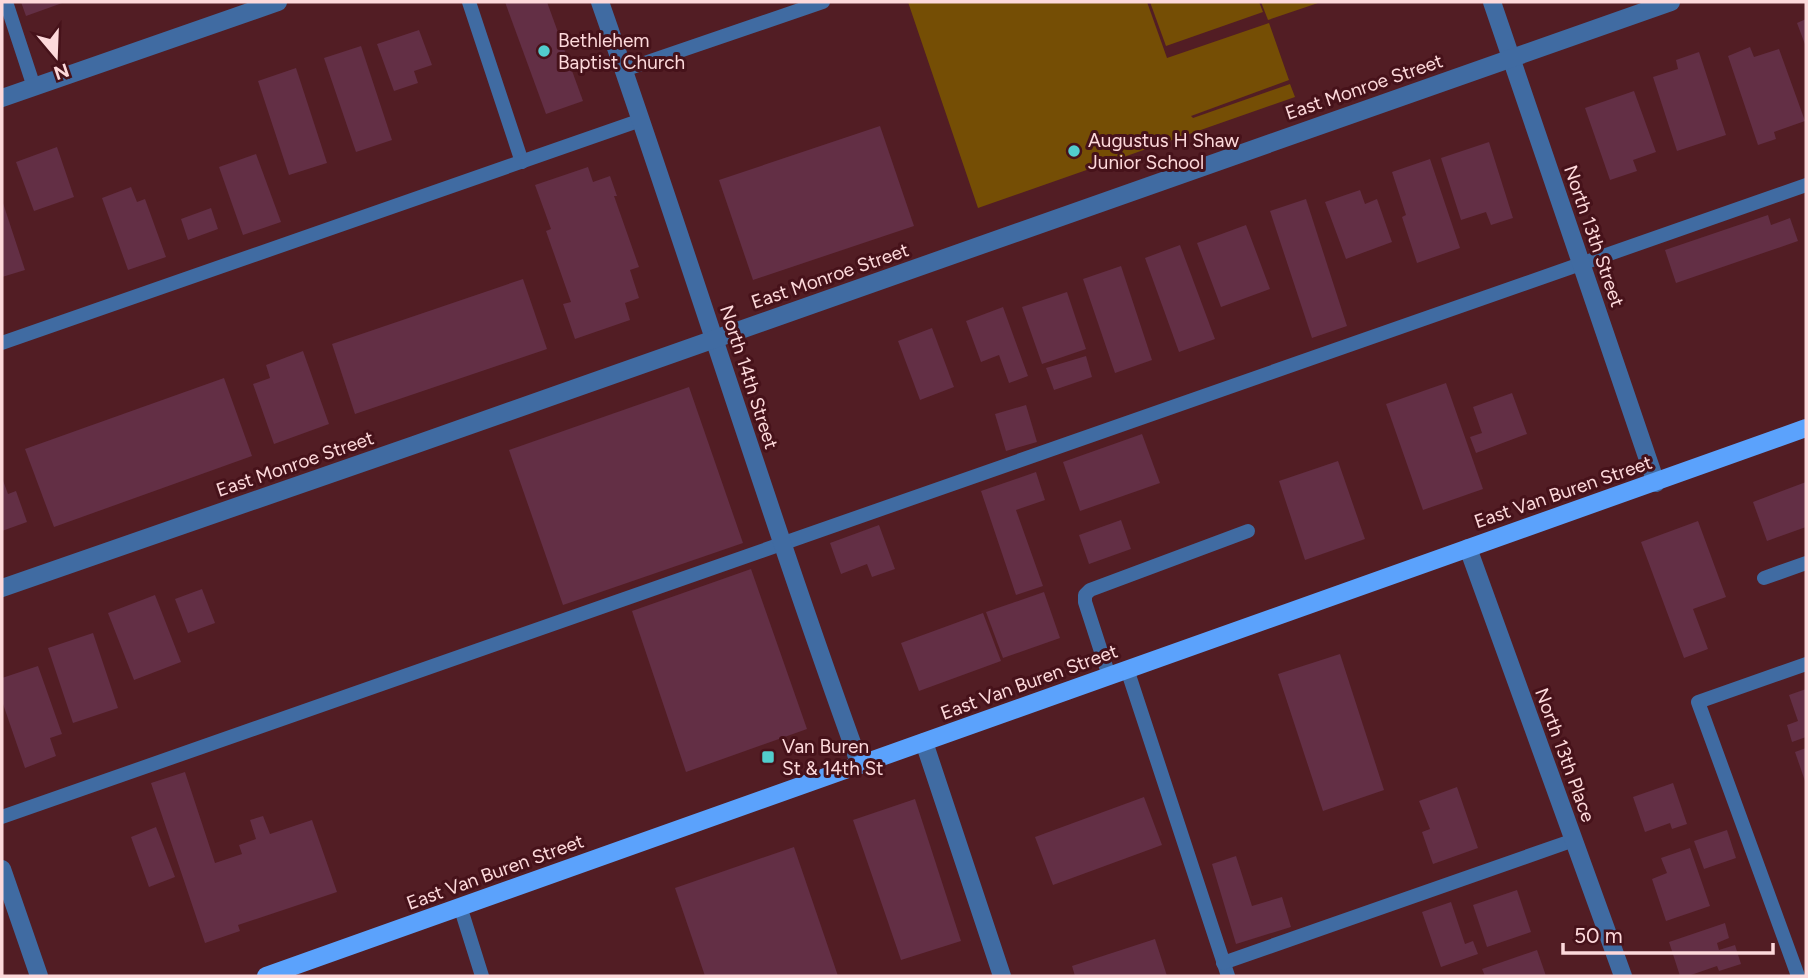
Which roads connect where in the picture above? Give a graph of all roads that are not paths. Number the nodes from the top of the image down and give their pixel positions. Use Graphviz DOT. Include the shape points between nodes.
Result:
graph roads {
  1 [pos="6,2"];
  2 [pos="278,2"];
  3 [pos="469,2"];
  4 [pos="600,2"];
  5 [pos="823,2"];
  6 [pos="1492,2"];
  7 [pos="1671,2"];
  8 [pos="1511,57"];
  9 [pos="624,71"];
  10 [pos="34,87"];
  11 [pos="2,98"];
  12 [pos="641,120"];
  13 [pos="522,162"];
  14 [pos="1806,185"];
  15 [pos="1581,265"];
  16 [pos="714,339"];
  17 [pos="2,343"];
  18 [pos="1806,428"];
  19 [pos="1656,483"];
  20 [pos="1248,531"];
  21 [pos="783,545"];
  22 [pos="1468,548"];
  23 [pos="1806,564"];
  24 [pos="1764,578"];
  25 [pos="2,588"];
  26 [pos="1806,664"];
  27 [pos="1127,669"];
  28 [pos="1109,676"];
  29 [pos="924,742"];
  30 [pos="860,765"];
  31 [pos="2,817"];
  32 [pos="1574,840"];
  33 [pos="2,869"];
  34 [pos="460,906"];
  35 [pos="1225,970"];
  36 [pos="38,976"];
  37 [pos="266,976"];
  38 [pos="482,976"];
  39 [pos="1002,976"];
  40 [pos="1623,976"];
  41 [pos="1798,976"];
  1 -- 10 [label="lane"];
  2 -- 10 [label="street"];
  3 -- 13 [label="lane"];
  4 -- 9 [label="street, North 14th Street"];
  5 -- 9 [label="lane"];
  6 -- 8 [label="street, North 13th Street"];
  7 -- 8 [label="street, East Monroe Street"];
  8 -- 15 [label="street, North 13th Street"];
  8 -- 16 [label="street, East Monroe Street"];
  9 -- 12 [label="street, North 14th Street"];
  10 -- 11 [label="street"];
  12 -- 13 [label="lane"];
  12 -- 16 [label="street, North 14th Street"];
  13 -- 17 [label="lane"];
  14 -- 15 [label="lane"];
  15 -- 19 [label="street, North 13th Street"];
  15 -- 21 [label="lane"];
  16 -- 21 [label="street, North 14th Street"];
  16 -- 25 [label="street, East Monroe Street"];
  18 -- 19 [label="main road, East Van Buren Street"];
  19 -- 22 [label="main road, East Van Buren Street"];
  20 -- 28 [label="lane" via="1085,595"];
  21 -- 30 [label="street, North 14th Street"];
  21 -- 31 [label="lane"];
  22 -- 27 [label="main road, East Van Buren Street"];
  22 -- 32 [label="street, North 13th Place"];
  23 -- 24 [label="lane"];
  26 -- 41 [label="lane" via="1698,702"];
  27 -- 28 [label="main road, East Van Buren Street"];
  27 -- 35 [label="lane"];
  28 -- 29 [label="main road, East Van Buren Street"];
  29 -- 30 [label="main road, East Van Buren Street"];
  29 -- 39 [label="street"];
  30 -- 34 [label="main road, East Van Buren Street"];
  32 -- 35 [label="lane"];
  32 -- 40 [label="street, North 13th Place"];
  33 -- 36 [label="street"];
  34 -- 37 [label="main road, East Van Buren Street"];
  34 -- 38 [label="lane"];
}
